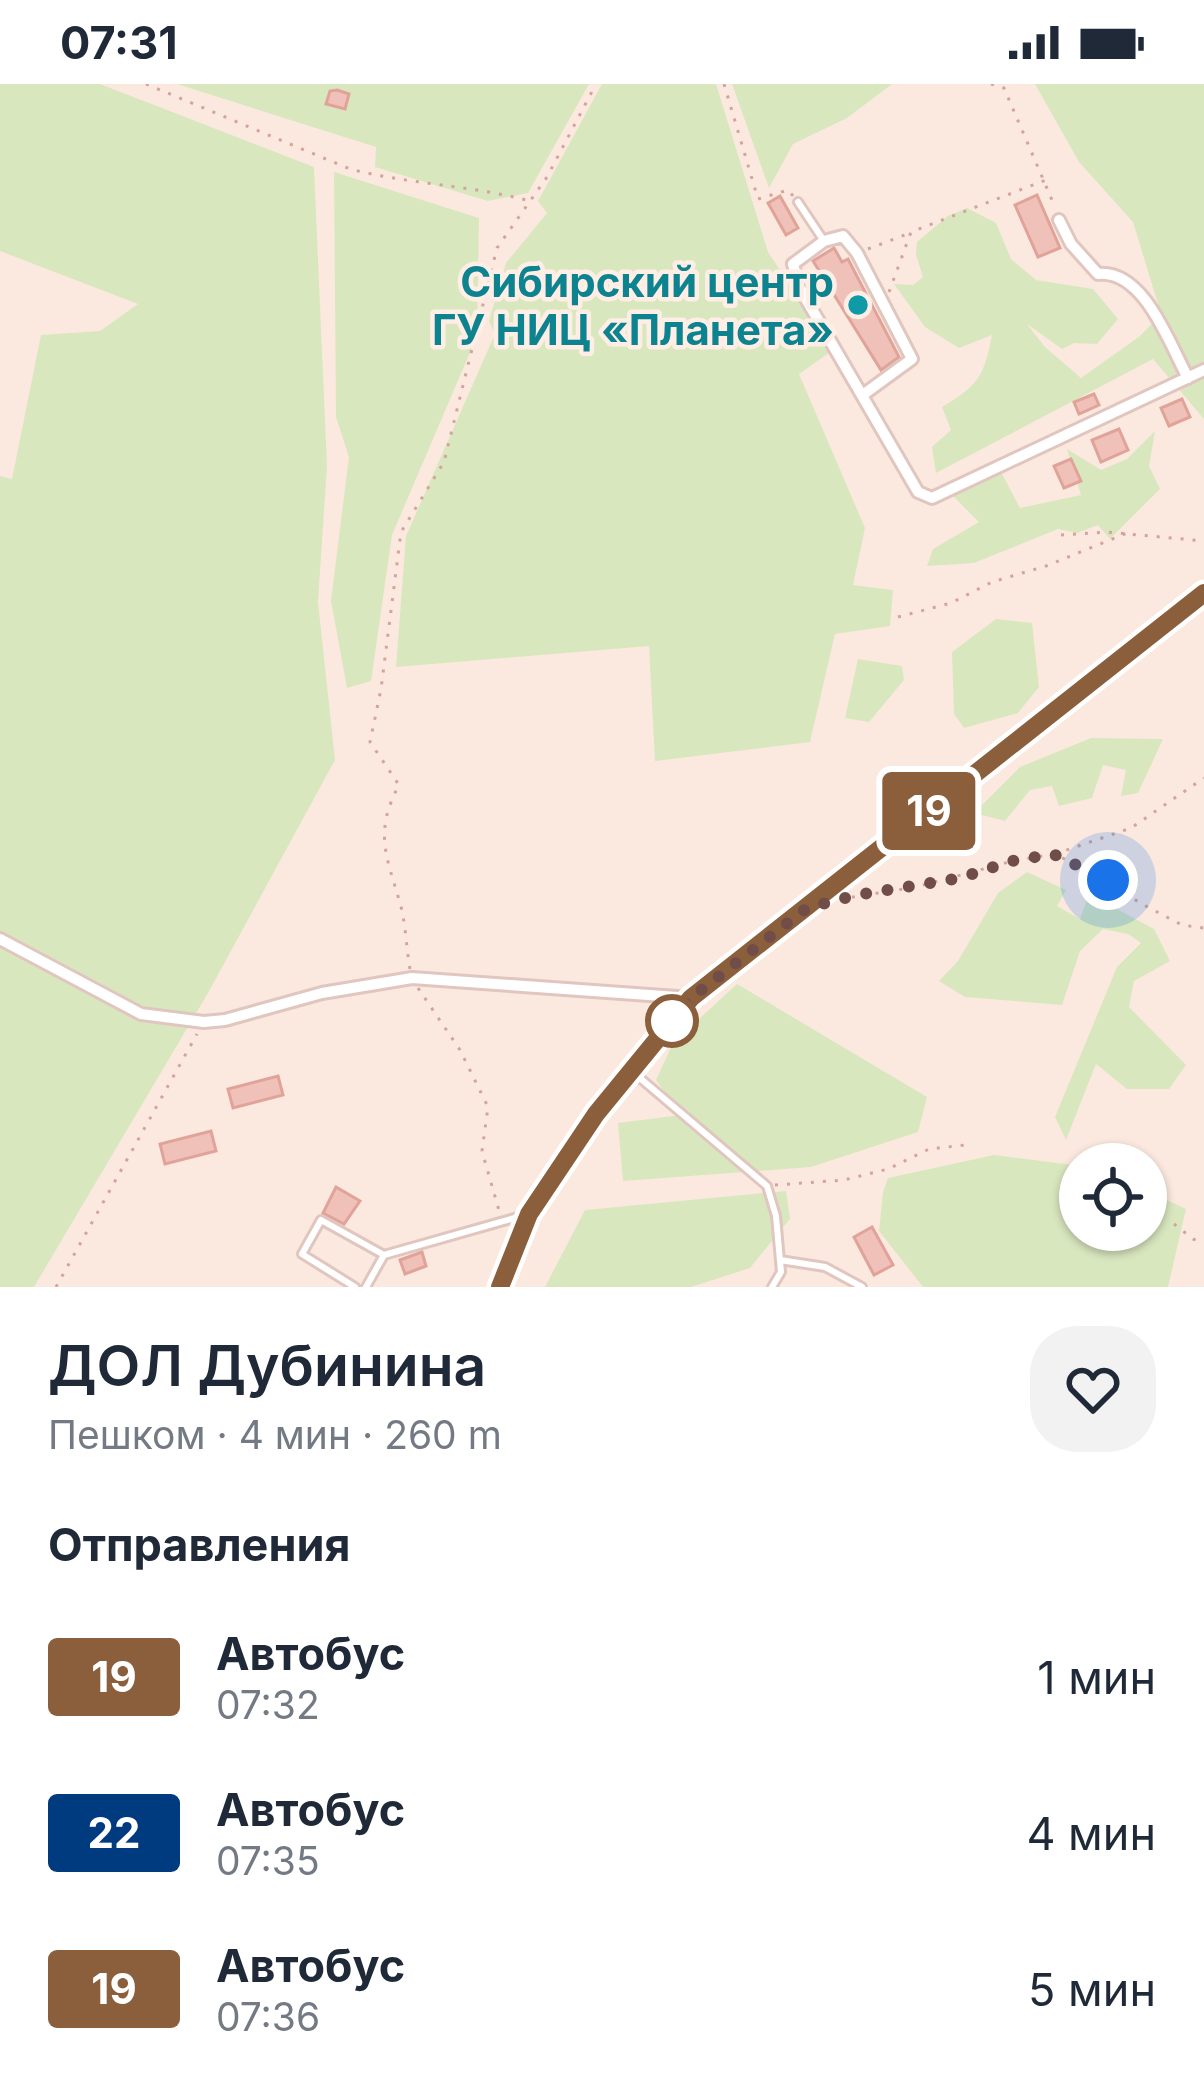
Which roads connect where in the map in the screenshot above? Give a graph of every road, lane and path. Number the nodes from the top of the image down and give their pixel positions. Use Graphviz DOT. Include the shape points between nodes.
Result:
graph roads {
  1 [pos="146,84"];
  2 [pos="596,84"];
  3 [pos="724,84"];
  4 [pos="991,84"];
  5 [pos="1046,180"];
  6 [pos="530,200"];
  7 [pos="798,202"];
  8 [pos="1059,220"];
  9 [pos="911,232"];
  10 [pos="824,241"];
  11 [pos="857,253"];
  12 [pos="884,304"];
  13 [pos="1204,370"];
  14 [pos="1188,378"];
  15 [pos="863,394"];
  16 [pos="1127,533"];
  17 [pos="1061,535"];
  18 [pos="1204,541"];
  19 [pos="1204,592"];
  20 [pos="898,617"];
  21 [pos="1204,778"];
  22 [pos="1053,854"];
  23 [pos="840,899"];
  24 [pos="1204,928"];
  25 [pos="0,939"];
  26 [pos="412,977"];
  27 [pos="691,998"];
  28 [pos="204,1022"];
  29 [pos="632,1071"];
  30 [pos="966,1145"];
  31 [pos="767,1186"];
  32 [pos="529,1214"];
  33 [pos="502,1221"];
  34 [pos="1174,1224"];
  35 [pos="1204,1243"];
  36 [pos="384,1255"];
  37 [pos="780,1260"];
  38 [pos="56,1287"];
  39 [pos="355,1287"];
  40 [pos="366,1287"];
  41 [pos="500,1287"];
  42 [pos="772,1287"];
  43 [pos="862,1287"];
  1 -- 6 [label="path" via="350,170"];
  2 -- 6 [label="path"];
  3 -- 7 [label="path" via="758,199 788,190"];
  4 -- 5 [label="path" via="1004,88"];
  5 -- 8 [label="path"];
  5 -- 9 [label="path"];
  6 -- 26 [label="path" via="497,248 444,462 401,532 370,742 399,785 382,836"];
  7 -- 10 [label="lane"];
  8 -- 14 [label="street" via="1098,274 1134,286"];
  9 -- 11 [label="path"];
  9 -- 12 [label="path"];
  10 -- 11 [label="street" via="843,236"];
  10 -- 15 [label="street" via="793,264"];
  11 -- 12 [label="street"];
  12 -- 15 [label="street" via="912,359"];
  13 -- 14 [label="street"];
  14 -- 15 [label="street" via="932,498 918,492"];
  16 -- 17 [label="path"];
  16 -- 18 [label="path"];
  16 -- 20 [label="path"];
  19 -- 27 [label="street"];
  21 -- 22 [label="path" via="1130,828"];
  22 -- 23 [label="path"];
  22 -- 24 [label="path" via="1182,925"];
  25 -- 28 [label="street" via="141,1014"];
  26 -- 27 [label="street"];
  26 -- 28 [label="street"];
  26 -- 33 [label="path" via="488,1107 482,1151"];
  27 -- 29 [label="street"];
  28 -- 38 [label="path"];
  29 -- 31 [label="lane"];
  29 -- 32 [label="street"];
  30 -- 31 [label="path" via="929,1149 844,1180"];
  31 -- 37 [label="lane"];
  32 -- 33 [label="lane"];
  32 -- 41 [label="street"];
  33 -- 36 [label="lane"];
  34 -- 35 [label="path"];
  36 -- 39 [label="lane" via="321,1220 302,1254"];
  36 -- 40 [label="lane"];
  37 -- 42 [label="lane"];
  37 -- 43 [label="lane" via="825,1267"];
}
